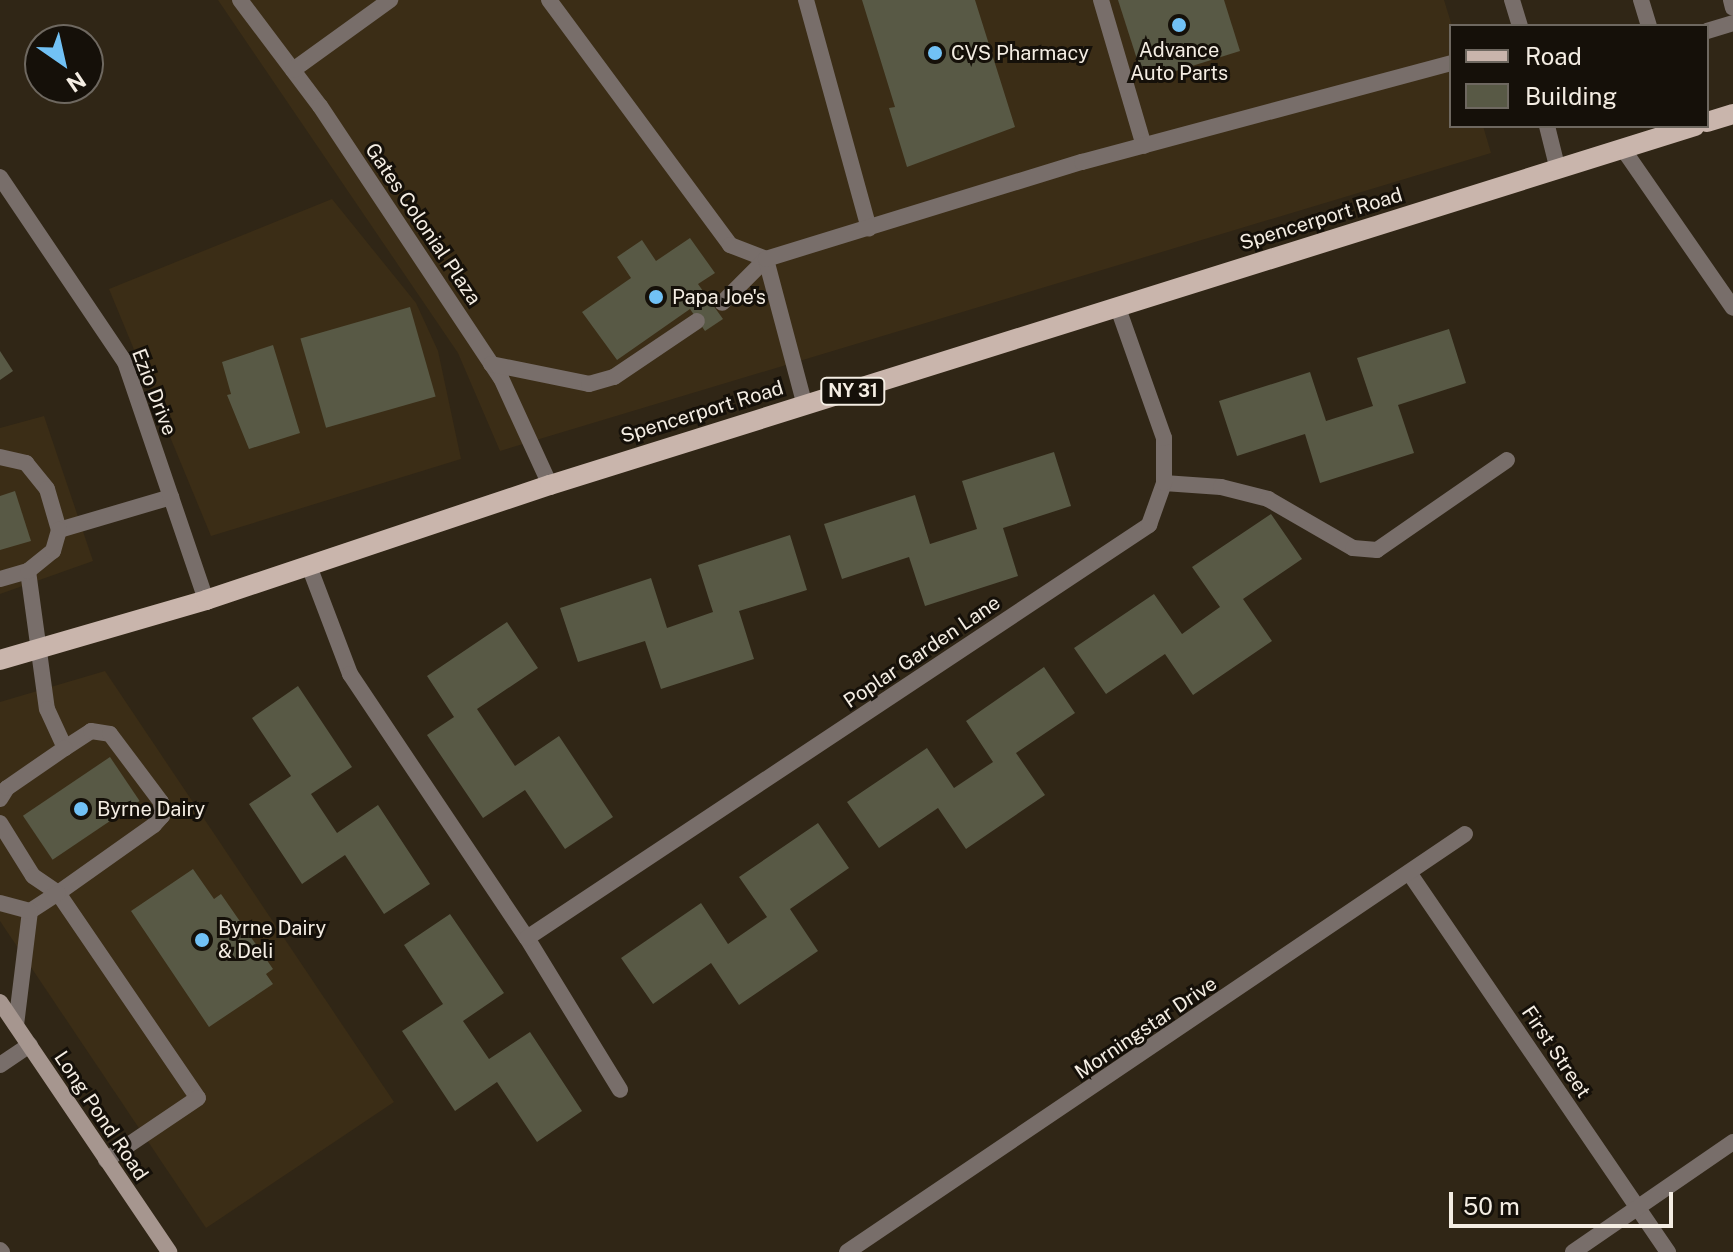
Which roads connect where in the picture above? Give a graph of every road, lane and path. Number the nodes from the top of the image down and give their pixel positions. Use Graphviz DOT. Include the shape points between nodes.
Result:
graph roads {
  1 [pos="240,0"];
  2 [pos="390,0"];
  3 [pos="549,0"];
  4 [pos="806,0"];
  5 [pos="1101,0"];
  6 [pos="1512,0"];
  7 [pos="1641,0"];
  8 [pos="1731,0"];
  9 [pos="1733,8"];
  10 [pos="1733,23"];
  11 [pos="1519,24"];
  12 [pos="1648,24"];
  13 [pos="1709,30"];
  14 [pos="1449,64"];
  15 [pos="293,70"];
  16 [pos="1733,114"];
  17 [pos="1709,121"];
  18 [pos="1548,128"];
  19 [pos="1689,128"];
  20 [pos="1144,146"];
  21 [pos="1623,149"];
  22 [pos="1558,170"];
  23 [pos="0,177"];
  24 [pos="869,228"];
  25 [pos="766,259"];
  26 [pos="722,303"];
  27 [pos="1118,308"];
  28 [pos="1733,308"];
  29 [pos="697,321"];
  30 [pos="491,364"];
  31 [pos="805,406"];
  32 [pos="0,457"];
  33 [pos="1507,460"];
  34 [pos="1164,483"];
  35 [pos="550,485"];
  36 [pos="171,497"];
  37 [pos="59,530"];
  38 [pos="309,566"];
  39 [pos="28,571"];
  40 [pos="0,579"];
  41 [pos="206,600"];
  42 [pos="39,649"];
  43 [pos="0,660"];
  44 [pos="65,748"];
  45 [pos="0,799"];
  46 [pos="0,823"];
  47 [pos="1465,834"];
  48 [pos="1410,874"];
  49 [pos="58,893"];
  50 [pos="0,903"];
  51 [pos="30,911"];
  52 [pos="527,938"];
  53 [pos="1,1006"];
  54 [pos="16,1025"];
  55 [pos="30,1045"];
  56 [pos="0,1065"];
  57 [pos="620,1090"];
  58 [pos="1733,1142"];
  59 [pos="106,1160"];
  60 [pos="1638,1207"];
  61 [pos="169,1252"];
  62 [pos="847,1252"];
  63 [pos="1573,1252"];
  64 [pos="1668,1252"];
  1 -- 15 [label="street, Gates Colonial Plaza"];
  2 -- 15 [label="street"];
  3 -- 25 [label="street" via="730,245"];
  4 -- 24 [label="street"];
  5 -- 20 [label="street"];
  6 -- 11 [label="street"];
  7 -- 12 [label="street"];
  8 -- 9 [label="street"];
  10 -- 13 [label="street"];
  14 -- 20 [label="street"];
  15 -- 30 [label="street, Gates Colonial Plaza"];
  16 -- 17 [label="main road"];
  18 -- 22 [label="street"];
  19 -- 21 [label="main road, Spencerport Road / NY 31"];
  20 -- 24 [label="street"];
  21 -- 22 [label="main road, Spencerport Road / NY 31"];
  21 -- 28 [label="street"];
  22 -- 27 [label="main road, Spencerport Road / NY 31"];
  23 -- 36 [label="street, Ezio Drive" via="125,362"];
  24 -- 25 [label="street"];
  25 -- 26 [label="street"];
  25 -- 31 [label="street"];
  27 -- 31 [label="main road, Spencerport Road / NY 31"];
  27 -- 34 [label="street, Poplar Garden Lane" via="1164,438"];
  29 -- 30 [label="street" via="614,377 589,384"];
  30 -- 35 [label="street, Gates Colonial Plaza"];
  31 -- 35 [label="main road, Spencerport Road / NY 31"];
  32 -- 37 [label="street" via="26,463 47,489"];
  33 -- 34 [label="street" via="1377,550 1353,548 1268,499 1221,487"];
  34 -- 52 [label="street, Poplar Garden Lane" via="1149,525"];
  35 -- 38 [label="main road, Spencerport Road / NY 31"];
  36 -- 37 [label="street"];
  36 -- 41 [label="street, Ezio Drive"];
  37 -- 39 [label="street" via="53,551"];
  38 -- 41 [label="main road, Spencerport Road / NY 31"];
  38 -- 52 [label="street" via="350,674"];
  39 -- 40 [label="street"];
  39 -- 42 [label="street"];
  41 -- 42 [label="main road, Spencerport Road / NY 31"];
  42 -- 43 [label="main road, Spencerport Road / NY 31"];
  42 -- 44 [label="street" via="47,709"];
  44 -- 45 [label="street" via="7,788"];
  44 -- 49 [label="street" via="91,731 110,734 161,802 162,816"];
  46 -- 49 [label="street" via="33,876"];
  47 -- 48 [label="street, Morningstar Drive"];
  48 -- 60 [label="street, First Street"];
  48 -- 62 [label="street, Morningstar Drive"];
  49 -- 51 [label="street"];
  49 -- 59 [label="street" via="198,1098"];
  50 -- 51 [label="street"];
  51 -- 54 [label="street"];
  52 -- 57 [label="street"];
  53 -- 54 [label="main road, Long Pond Road"];
  54 -- 55 [label="main road, Long Pond Road"];
  55 -- 56 [label="street"];
  55 -- 59 [label="main road, Long Pond Road"];
  58 -- 60 [label="street"];
  59 -- 61 [label="main road, Long Pond Road"];
  60 -- 63 [label="street"];
  60 -- 64 [label="street, First Street"];
}
